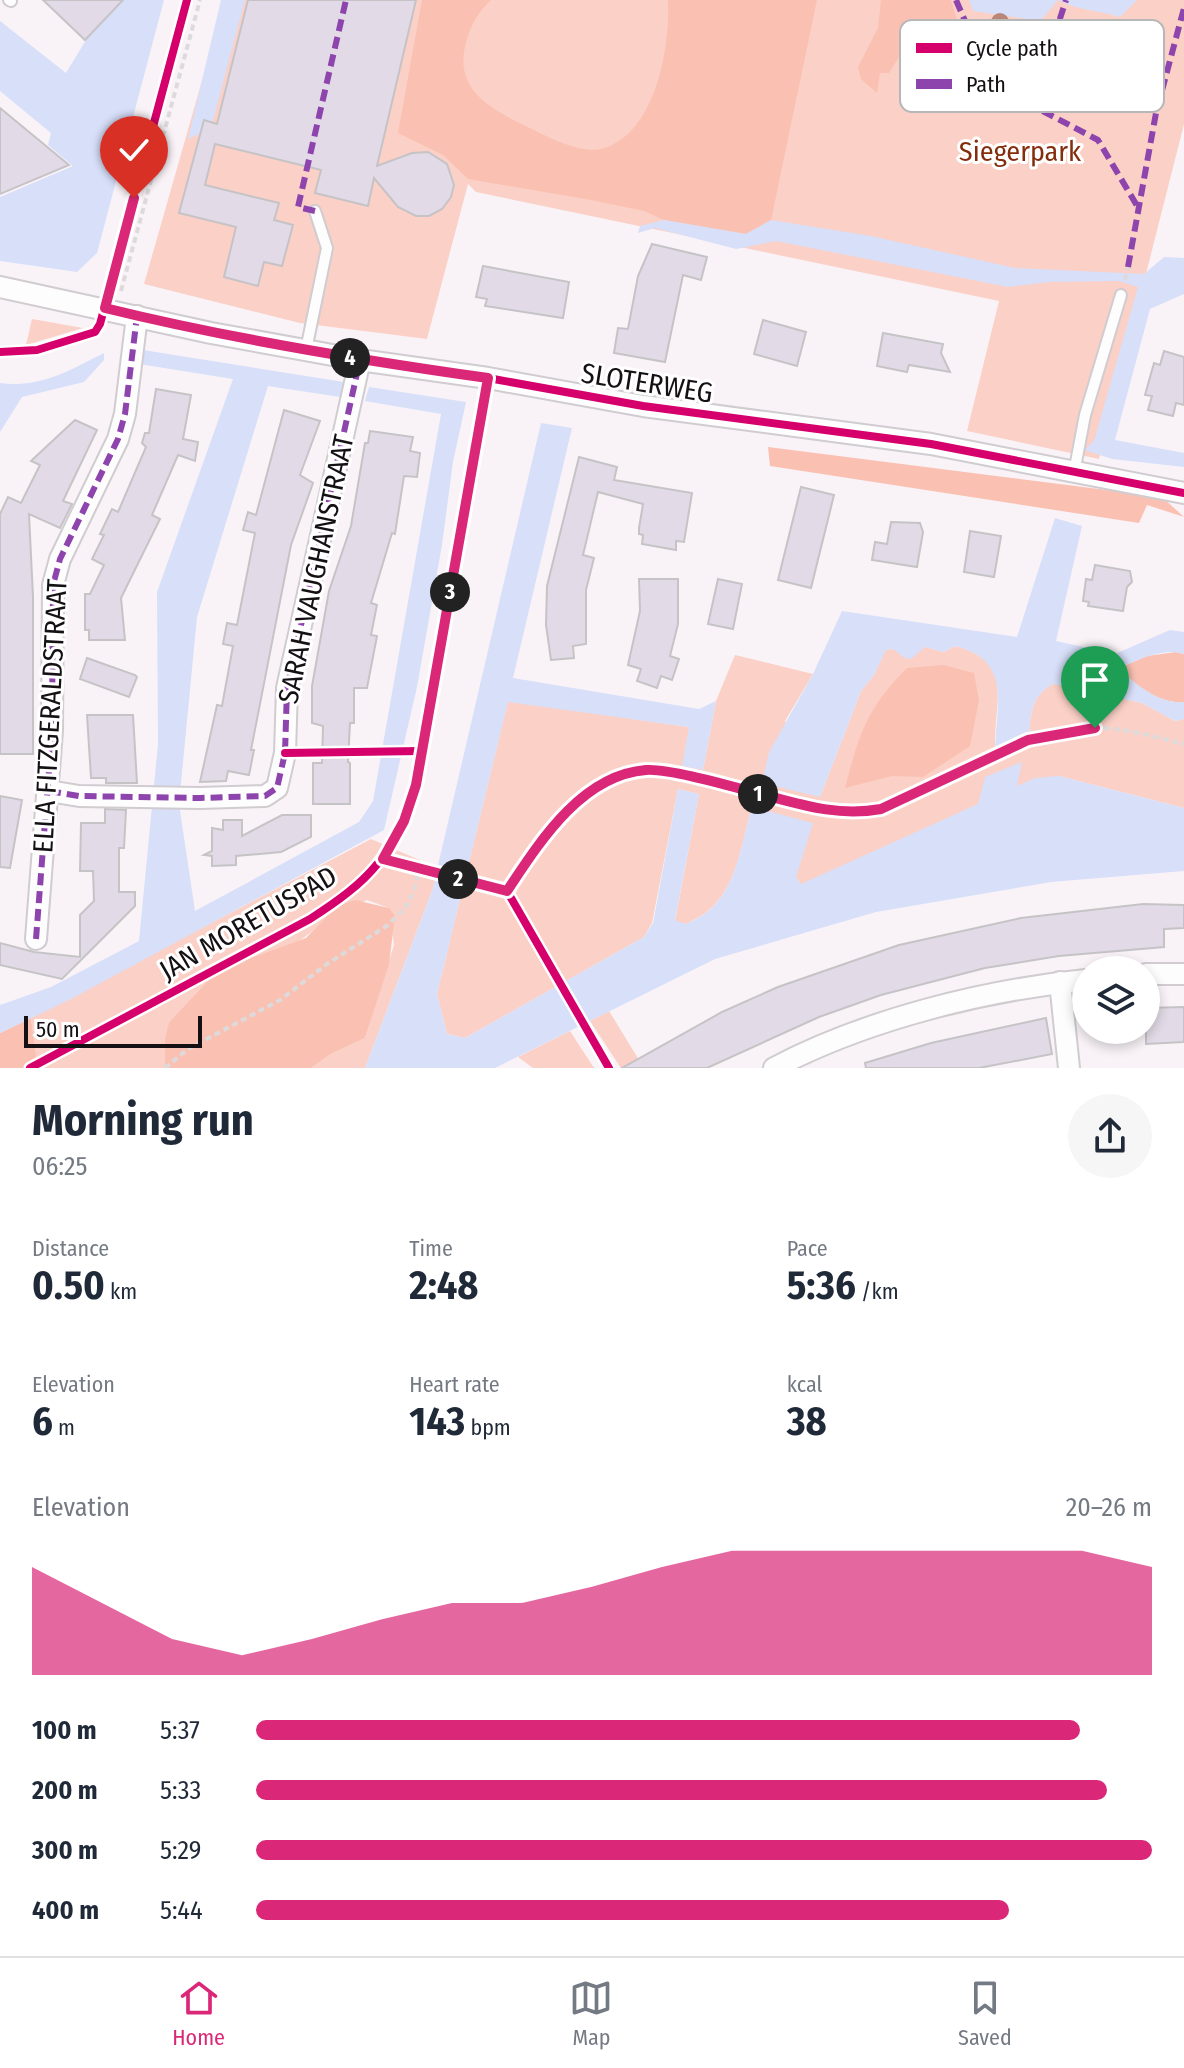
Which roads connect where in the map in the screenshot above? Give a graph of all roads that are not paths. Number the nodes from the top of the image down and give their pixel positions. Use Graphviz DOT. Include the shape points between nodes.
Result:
graph roads {
  1 [pos="315,211"];
  2 [pos="0,287"];
  3 [pos="1121,295"];
  4 [pos="137,316"];
  5 [pos="306,350"];
  6 [pos="360,360"];
  7 [pos="1074,473"];
  8 [pos="1184,493"];
  9 [pos="49,791"];
  10 [pos="36,939"];
  11 [pos="1160,974"];
  12 [pos="1184,974"];
  13 [pos="1072,981"];
  14 [pos="1060,982"];
  15 [pos="803,1061"];
  16 [pos="774,1068"];
  17 [pos="1069,1068"];
  1 -- 5 [label="lane" via="327,248"];
  2 -- 4 [label="street, SLOTERWEG"];
  3 -- 7 [label="lane" via="1085,415"];
  4 -- 5 [label="street, SLOTERWEG"];
  4 -- 9 [label="street, ELLA FITZGERALDSTRAAT" via="118,439 60,559 53,585"];
  5 -- 6 [label="street, SLOTERWEG"];
  6 -- 7 [label="street, SLOTERWEG" via="643,406 931,444"];
  6 -- 9 [label="street, SARAH VAUGHANSTRAAT" via="287,688 285,753 277,788 265,796 200,798"];
  7 -- 8 [label="street, SLOTERWEG"];
  9 -- 10 [label="street, ELLA FITZGERALDSTRAAT"];
  11 -- 12 [label="street"];
  13 -- 14 [label="street"];
  14 -- 15 [label="street" via="969,999 873,1028"];
  14 -- 17 [label="street"];
  15 -- 16 [label="street"];
}
